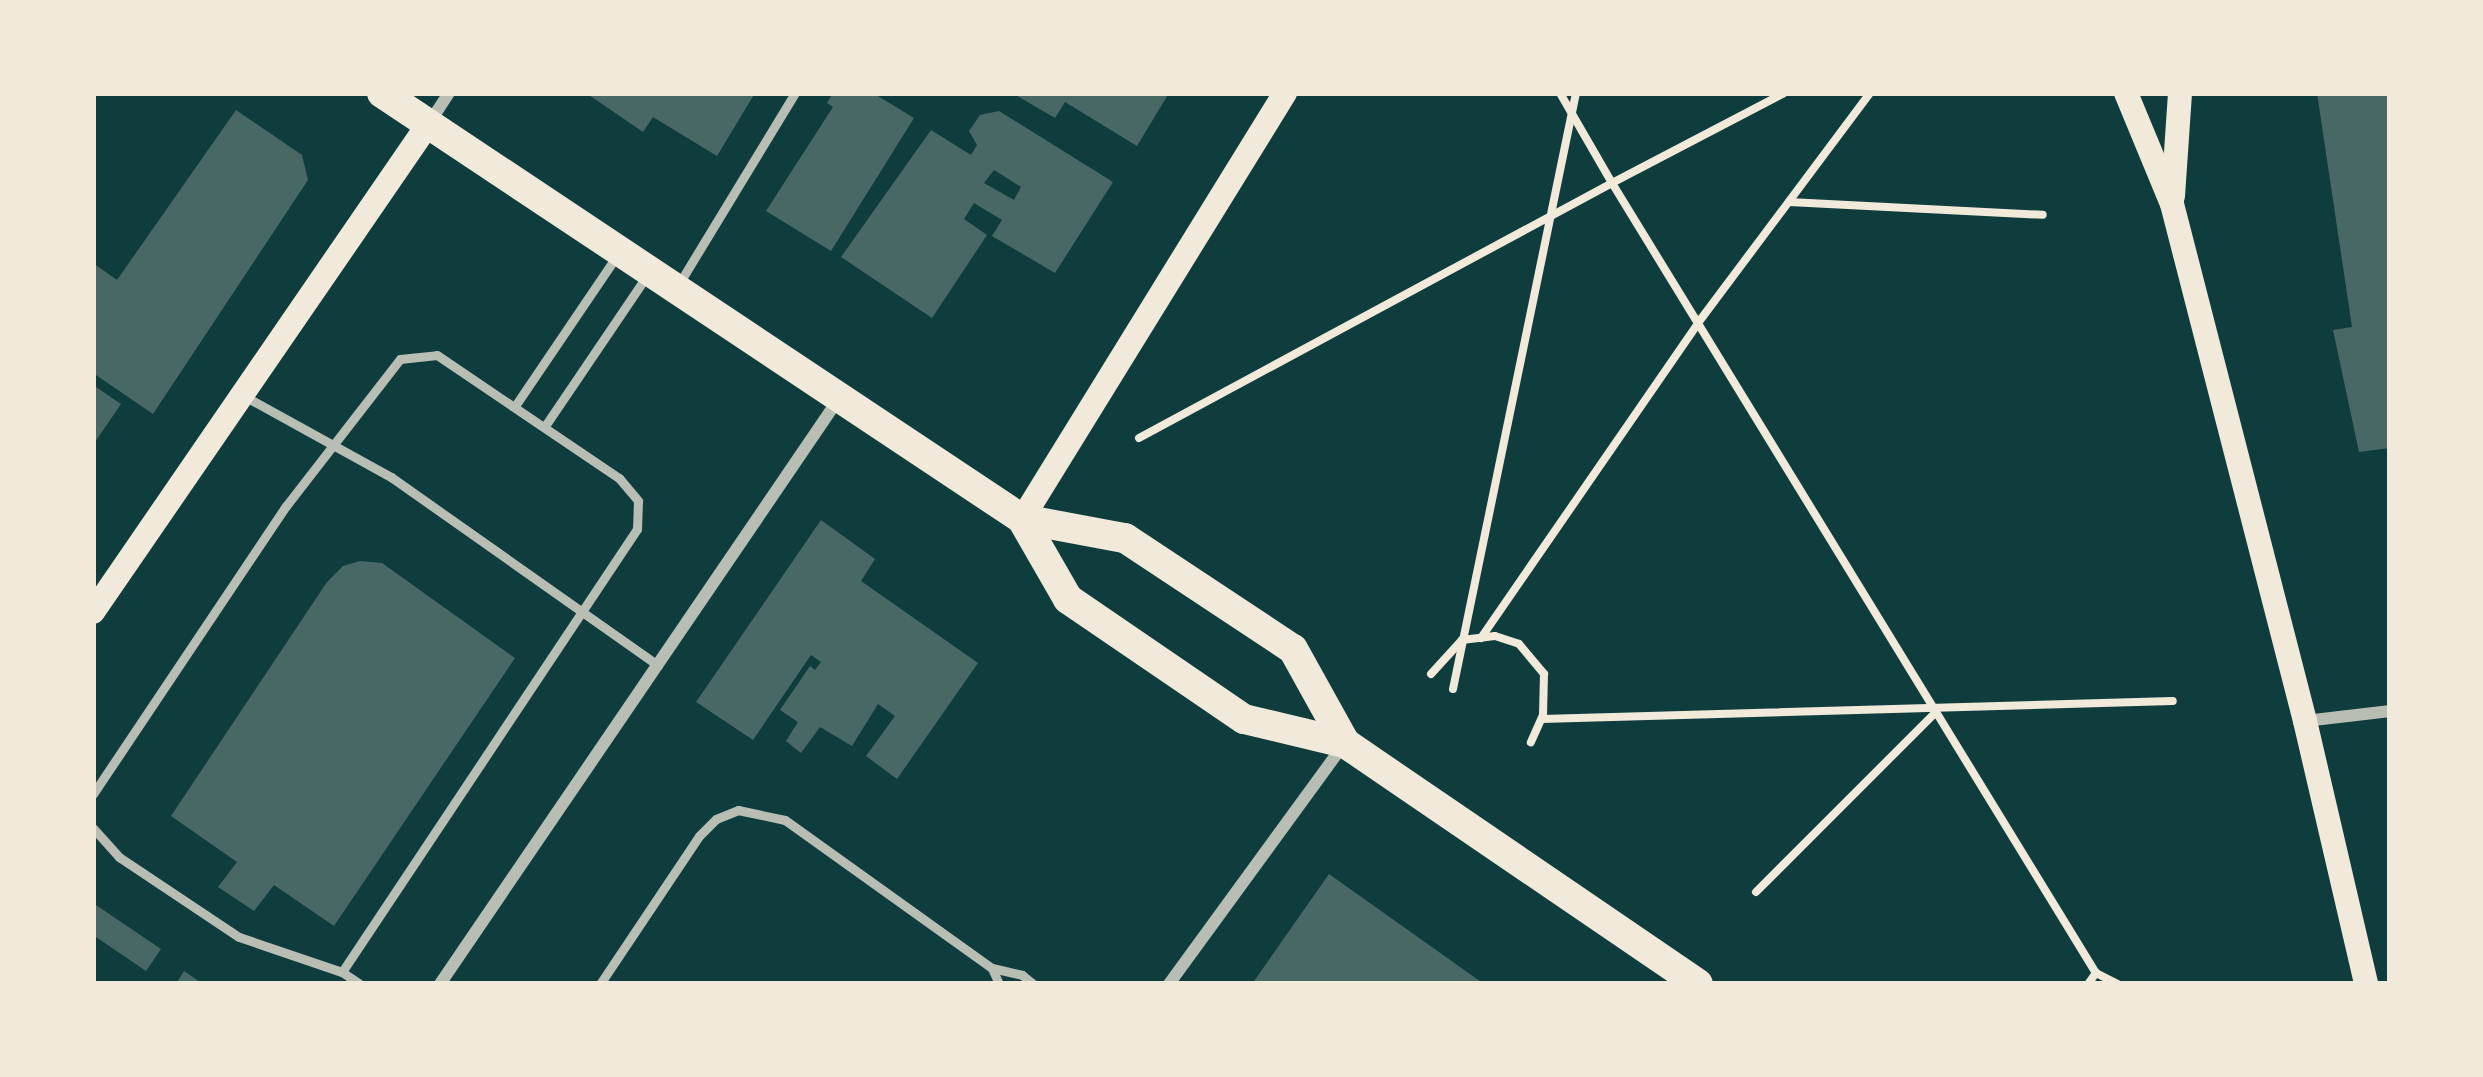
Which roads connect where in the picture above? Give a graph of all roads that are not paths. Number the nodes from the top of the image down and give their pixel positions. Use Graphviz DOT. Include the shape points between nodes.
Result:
graph roads {
  1 [pos="382,93"];
  2 [pos="448,93"];
  3 [pos="794,93"];
  4 [pos="1285,93"];
  5 [pos="2126,93"];
  6 [pos="2180,93"];
  7 [pos="429,123"];
  8 [pos="2172,204"];
  9 [pos="622,250"];
  10 [pos="664,278"];
  11 [pos="242,394"];
  12 [pos="841,396"];
  13 [pos="515,406"];
  14 [pos="545,426"];
  15 [pos="331,447"];
  16 [pos="1022,519"];
  17 [pos="93,612"];
  18 [pos="581,613"];
  19 [pos="658,664"];
  20 [pos="2390,711"];
  21 [pos="2305,722"];
  22 [pos="1345,743"];
  23 [pos="93,794"];
  24 [pos="93,829"];
  25 [pos="992,968"];
  26 [pos="342,972"];
  27 [pos="360,984"];
  28 [pos="440,984"];
  29 [pos="600,984"];
  30 [pos="998,984"];
  31 [pos="1033,984"];
  32 [pos="1169,984"];
  33 [pos="1698,984"];
  34 [pos="2366,984"];
  1 -- 7 [label="main road"];
  2 -- 7 [label="street"];
  3 -- 10 [label="lane"];
  4 -- 16 [label="main road"];
  5 -- 8 [label="main road"];
  6 -- 8 [label="main road"];
  7 -- 9 [label="main road"];
  7 -- 11 [label="main road"];
  8 -- 21 [label="main road"];
  9 -- 10 [label="main road"];
  9 -- 13 [label="lane"];
  10 -- 12 [label="main road"];
  10 -- 14 [label="lane"];
  11 -- 15 [label="lane"];
  11 -- 17 [label="main road"];
  12 -- 16 [label="main road"];
  12 -- 19 [label="street"];
  13 -- 14 [label="lane"];
  13 -- 15 [label="lane" via="437,355 408,354"];
  14 -- 18 [label="lane" via="638,501 637,529"];
  15 -- 18 [label="lane" via="391,477"];
  15 -- 23 [label="lane"];
  16 -- 22 [label="main road" via="1068,599 1244,719"];
  16 -- 22 [label="main road" via="1125,538 1293,649"];
  18 -- 19 [label="lane"];
  18 -- 26 [label="lane"];
  19 -- 28 [label="street"];
  20 -- 21 [label="street"];
  21 -- 34 [label="main road"];
  22 -- 32 [label="street"];
  22 -- 33 [label="main road"];
  24 -- 26 [label="lane" via="119,857 239,937"];
  25 -- 29 [label="lane" via="785,820 738,810 699,836"];
  25 -- 30 [label="lane"];
  25 -- 31 [label="lane"];
  26 -- 27 [label="lane"];
}
